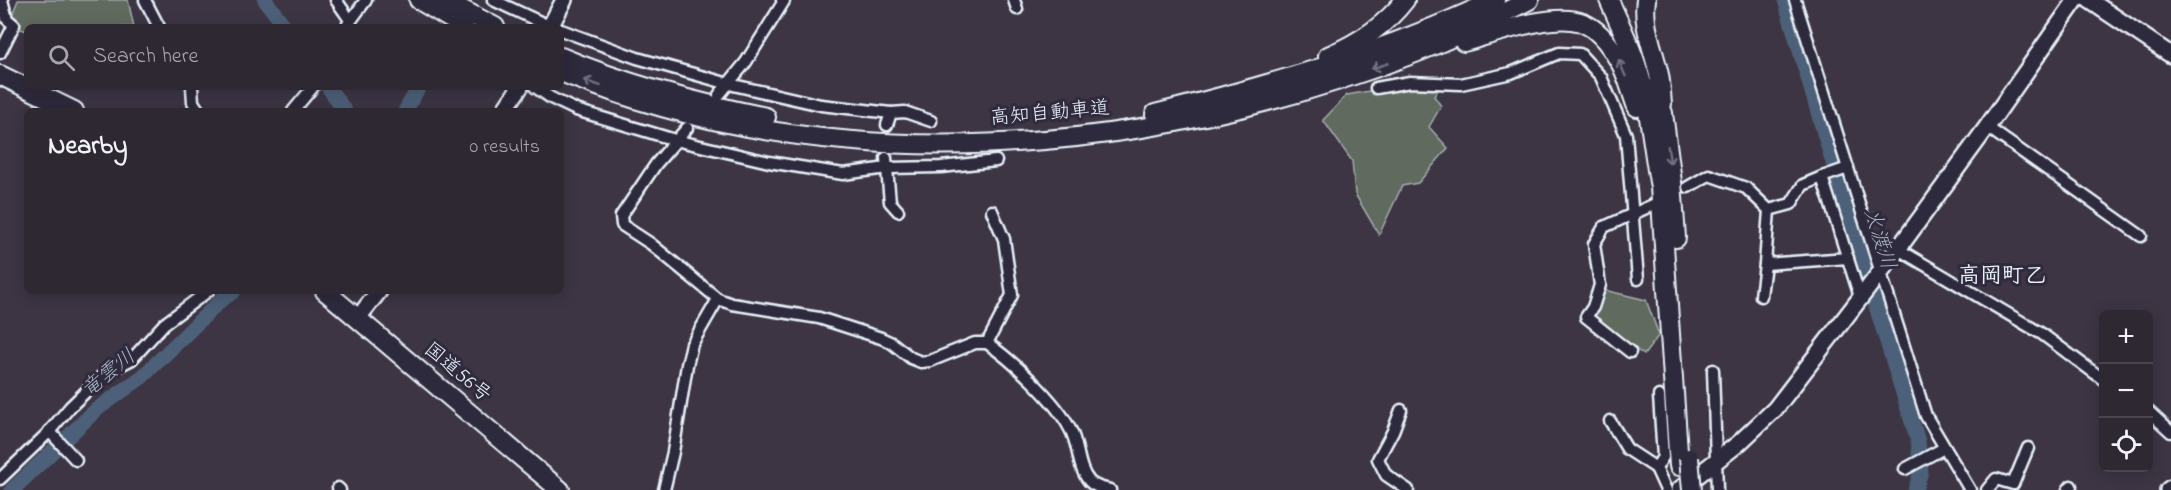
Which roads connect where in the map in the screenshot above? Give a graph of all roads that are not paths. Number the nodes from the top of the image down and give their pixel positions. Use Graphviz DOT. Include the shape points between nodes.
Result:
graph roads {
  1 [pos="2,0"];
  2 [pos="145,0"];
  3 [pos="336,0"];
  4 [pos="366,0"];
  5 [pos="419,0"];
  6 [pos="494,0"];
  7 [pos="564,0"];
  8 [pos="783,0"];
  9 [pos="1405,0"];
  10 [pos="1495,0"];
  11 [pos="1529,0"];
  12 [pos="1609,0"];
  13 [pos="1620,0"];
  14 [pos="1646,0"];
  15 [pos="1795,0"];
  16 [pos="2076,0"];
  17 [pos="2089,0"];
  18 [pos="442,4"];
  19 [pos="348,23"];
  20 [pos="157,24"];
  21 [pos="461,24"];
  22 [pos="490,24"];
  23 [pos="545,24"];
  24 [pos="552,24"];
  25 [pos="564,31"];
  26 [pos="0,52"];
  27 [pos="1416,53"];
  28 [pos="2171,55"];
  29 [pos="564,58"];
  30 [pos="564,73"];
  31 [pos="0,75"];
  32 [pos="729,84"];
  33 [pos="24,87"];
  34 [pos="1376,88"];
  35 [pos="31,90"];
  36 [pos="192,90"];
  37 [pos="310,90"];
  38 [pos="518,90"];
  39 [pos="539,90"];
  40 [pos="719,95"];
  41 [pos="68,108"];
  42 [pos="197,108"];
  43 [pos="296,108"];
  44 [pos="506,108"];
  45 [pos="891,113"];
  46 [pos="1663,113"];
  47 [pos="1147,116"];
  48 [pos="931,121"];
  49 [pos="887,125"];
  50 [pos="1987,127"];
  51 [pos="687,128"];
  52 [pos="675,140"];
  53 [pos="1651,142"];
  54 [pos="996,161"];
  55 [pos="886,163"];
  56 [pos="1846,169"];
  57 [pos="1825,176"];
  58 [pos="1688,187"];
  59 [pos="1654,204"];
  60 [pos="1769,210"];
  61 [pos="898,211"];
  62 [pos="992,211"];
  63 [pos="1631,214"];
  64 [pos="2141,236"];
  65 [pos="1898,249"];
  66 [pos="1848,258"];
  67 [pos="1765,264"];
  68 [pos="1880,272"];
  69 [pos="1638,279"];
  70 [pos="204,294"];
  71 [pos="329,294"];
  72 [pos="377,294"];
  73 [pos="1863,294"];
  74 [pos="1761,296"];
  75 [pos="718,299"];
  76 [pos="358,318"];
  77 [pos="987,343"];
  78 [pos="1630,352"];
  79 [pos="1713,370"];
  80 [pos="2099,377"];
  81 [pos="1659,396"];
  82 [pos="1401,410"];
  83 [pos="2153,416"];
  84 [pos="1610,421"];
  85 [pos="49,431"];
  86 [pos="2171,432"];
  87 [pos="1944,448"];
  88 [pos="2028,448"];
  89 [pos="76,460"];
  90 [pos="1717,460"];
  91 [pos="1684,462"];
  92 [pos="1656,468"];
  93 [pos="1905,469"];
  94 [pos="0,478"];
  95 [pos="560,490"];
  96 [pos="664,490"];
  97 [pos="1110,490"];
  98 [pos="1408,490"];
  99 [pos="1666,490"];
  100 [pos="1680,490"];
  101 [pos="1692,490"];
  102 [pos="1717,490"];
  103 [pos="1970,490"];
  104 [pos="1987,490"];
  1 -- 26 [label="street" via="7,19 14,25"];
  2 -- 20 [label="street"];
  3 -- 19 [label="street"];
  4 -- 19 [label="street"];
  5 -- 18 [label="highway"];
  6 -- 23 [label="street"];
  7 -- 24 [label="street"];
  8 -- 32 [label="street"];
  9 -- 47 [label="highway" via="1387,21 1342,50"];
  10 -- 47 [label="highway, 高知自動車道" via="1411,37 1321,69"];
  11 -- 27 [label="highway, 高知自動車道"];
  12 -- 53 [label="highway" via="1636,63 1649,113"];
  13 -- 46 [label="highway"];
  14 -- 46 [label="highway" via="1648,34"];
  15 -- 56 [label="street"];
  16 -- 50 [label="street"];
  17 -- 28 [label="street"];
  18 -- 21 [label="highway"];
  18 -- 22 [label="highway"];
  25 -- 32 [label="street" via="637,58"];
  27 -- 30 [label="highway, 高知自動車道, one-way" via="1326,84 1162,124 1046,139 973,143 899,144 808,138 646,102"];
  53 -- 27 [label="highway, one-way" via="1620,60 1599,34 1582,22 1536,23"];
  29 -- 47 [label="highway, 高知自動車道" via="649,89 812,126 900,133 973,131"];
  31 -- 33 [label="highway"];
  32 -- 40 [label="street"];
  32 -- 45 [label="street" via="821,105"];
  34 -- 63 [label="street" via="1410,82 1461,84 1511,73 1558,53 1580,54 1601,77 1626,135"];
  35 -- 41 [label="highway"];
  36 -- 42 [label="street"];
  37 -- 43 [label="street"];
  38 -- 44 [label="street"];
  39 -- 52 [label="street" via="576,110"];
  45 -- 48 [label="street" via="905,112"];
  45 -- 49 [label="street"];
  46 -- 91 [label="highway, one-way" via="1672,183"];
  50 -- 64 [label="street"];
  50 -- 65 [label="street"];
  51 -- 52 [label="street"];
  52 -- 55 [label="street" via="843,174"];
  52 -- 75 [label="street" via="621,216 622,225"];
  53 -- 91 [label="highway" via="1660,187"];
  54 -- 55 [label="street" via="941,167"];
  55 -- 61 [label="street" via="890,202"];
  56 -- 57 [label="street"];
  56 -- 68 [label="street"];
  57 -- 60 [label="street" via="1803,185 1791,204"];
  57 -- 66 [label="street"];
  58 -- 60 [label="street" via="1709,175 1746,188"];
  59 -- 63 [label="street"];
  60 -- 67 [label="street"];
  62 -- 77 [label="street" via="1004,239 1012,295"];
  63 -- 69 [label="street"];
  63 -- 78 [label="street" via="1604,227 1594,244 1600,285 1586,317"];
  65 -- 68 [label="street"];
  65 -- 80 [label="street" via="2042,334"];
  66 -- 67 [label="street"];
  66 -- 73 [label="street"];
  67 -- 74 [label="street"];
  68 -- 73 [label="street"];
  68 -- 87 [label="street" via="1926,416"];
  70 -- 85 [label="street" via="164,324 132,359 105,373"];
  71 -- 76 [label="highway, 国道56号"];
  72 -- 76 [label="street"];
  73 -- 90 [label="street" via="1775,409"];
  75 -- 77 [label="street" via="819,318 892,343 921,362 975,343"];
  75 -- 96 [label="street" via="692,344"];
  76 -- 95 [label="highway, 国道56号"];
  77 -- 97 [label="street" via="1042,393 1070,428 1089,481"];
  79 -- 90 [label="street"];
  81 -- 92 [label="street" via="1663,457"];
  82 -- 98 [label="street" via="1378,459 1386,475"];
  83 -- 86 [label="street"];
  84 -- 92 [label="street" via="1627,449"];
  85 -- 89 [label="street"];
  85 -- 94 [label="street"];
  87 -- 93 [label="street"];
  87 -- 103 [label="street"];
  88 -- 104 [label="street" via="2013,484 1996,479"];
  90 -- 100 [label="street"];
  90 -- 102 [label="street"];
  91 -- 100 [label="highway"];
  91 -- 101 [label="highway, bridge"];
  92 -- 99 [label="street"];
}
